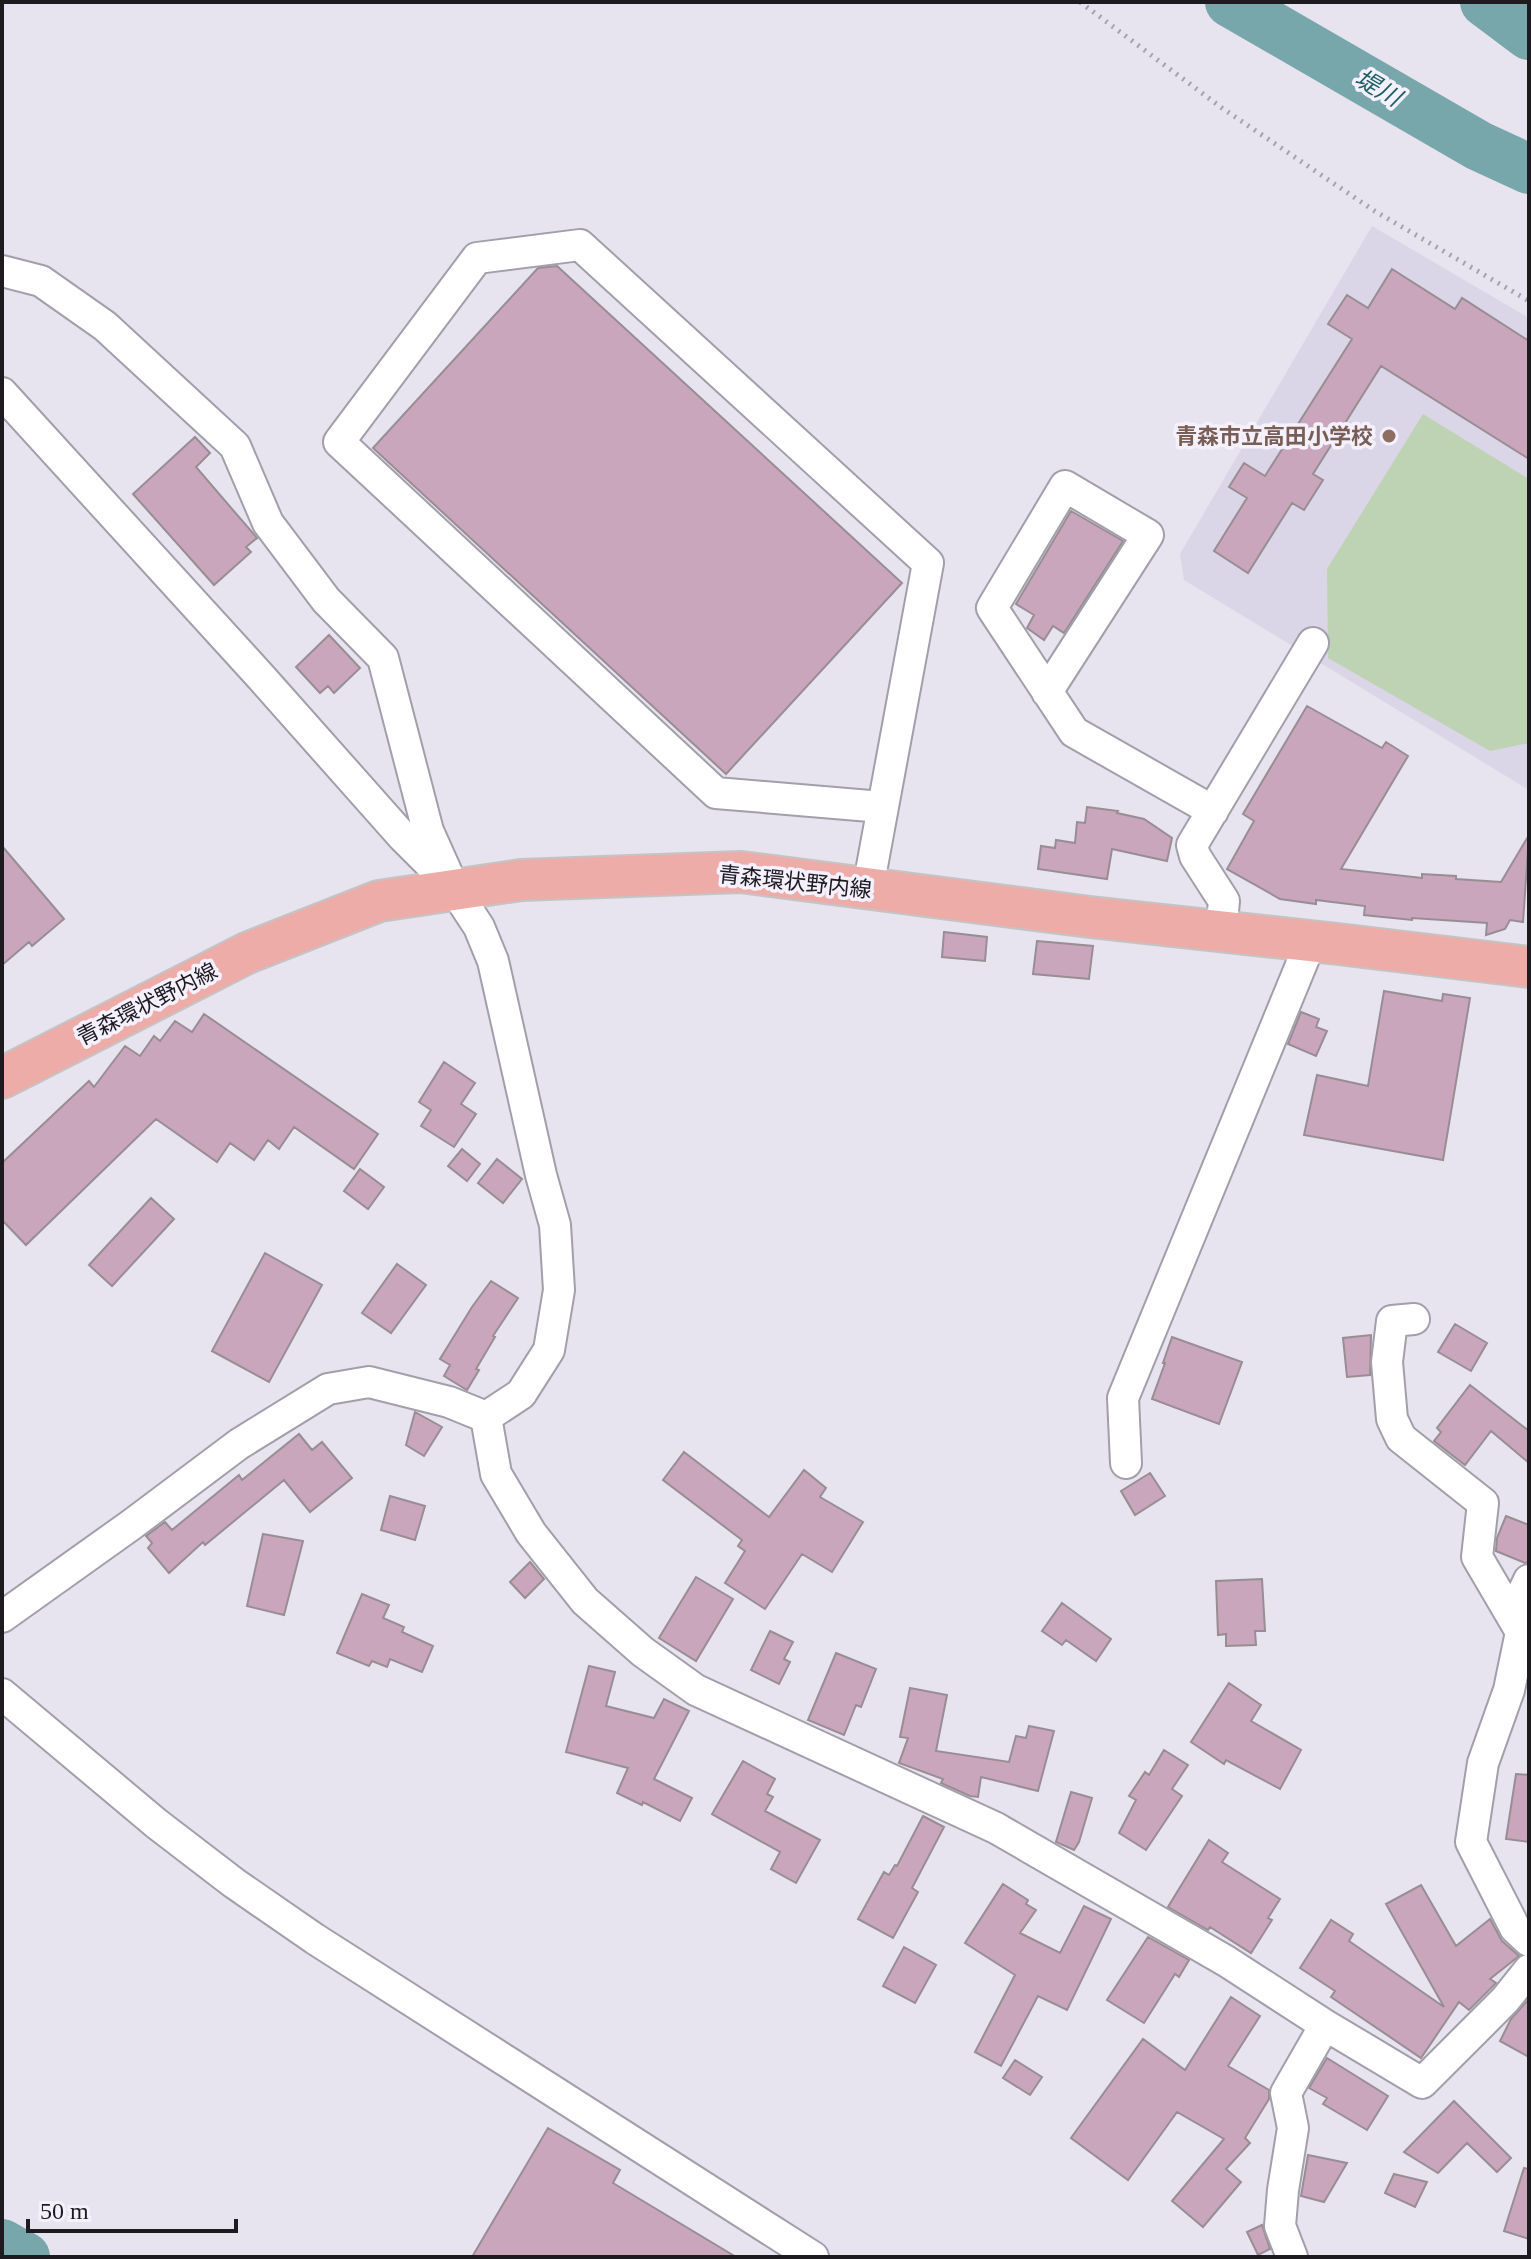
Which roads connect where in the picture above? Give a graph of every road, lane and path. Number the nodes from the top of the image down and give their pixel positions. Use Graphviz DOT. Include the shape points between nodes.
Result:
graph roads {
  1 [pos="1080,2"];
  2 [pos="2,271"];
  3 [pos="1529,301"];
  4 [pos="2,393"];
  5 [pos="1313,643"];
  6 [pos="1047,692"];
  7 [pos="882,807"];
  8 [pos="1213,811"];
  9 [pos="868,888"];
  10 [pos="454,889"];
  11 [pos="1221,932"];
  12 [pos="1311,941"];
  13 [pos="1529,967"];
  14 [pos="2,1078"];
  15 [pos="1414,1319"];
  16 [pos="486,1417"];
  17 [pos="1126,1463"];
  18 [pos="1529,1580"];
  19 [pos="1512,1615"];
  20 [pos="2,1617"];
  21 [pos="2,1694"];
  22 [pos="1529,1941"];
  23 [pos="1529,1970"];
  24 [pos="1325,2025"];
  25 [pos="813,2257"];
  26 [pos="1292,2257"];
  1 -- 3 [label="path" via="1222,108 1373,210"];
  2 -- 10 [label="street" via="41,281 105,326 235,446 268,523 326,600 383,658 428,831"];
  4 -- 10 [label="street"];
  5 -- 8 [label="street"];
  6 -- 6 [label="street" via="992,608 1065,486 1148,535"];
  6 -- 8 [label="street" via="1074,732"];
  7 -- 7 [label="street" via="928,563 580,245 477,258 339,442 716,793"];
  7 -- 9 [label="street"];
  8 -- 11 [label="street" via="1192,845 1224,901"];
  9 -- 10 [label="main road, 青森環状野内線" via="741,872 521,880"];
  9 -- 11 [label="main road, 青森環状野内線"];
  10 -- 14 [label="main road, 青森環状野内線" via="379,901 247,953"];
  10 -- 16 [label="street" via="493,961 555,1225 559,1277 549,1350 521,1394"];
  11 -- 12 [label="main road, 青森環状野内線"];
  12 -- 13 [label="main road, 青森環状野内線"];
  12 -- 17 [label="street" via="1123,1398"];
  15 -- 19 [label="street" via="1392,1321 1387,1362 1392,1419 1401,1438 1483,1503 1477,1557"];
  16 -- 20 [label="street" via="369,1382 328,1389 239,1444"];
  16 -- 24 [label="street" via="496,1474 531,1533 585,1601 643,1652 696,1690 996,1828 1226,1961"];
  18 -- 19 [label="street"];
  19 -- 22 [label="street" via="1521,1632 1509,1690 1483,1763 1471,1842 1515,1928"];
  21 -- 25 [label="street" via="234,1883"];
  23 -- 24 [label="street" via="1422,2083"];
  24 -- 26 [label="street" via="1286,2093 1293,2128 1280,2226"];
}
